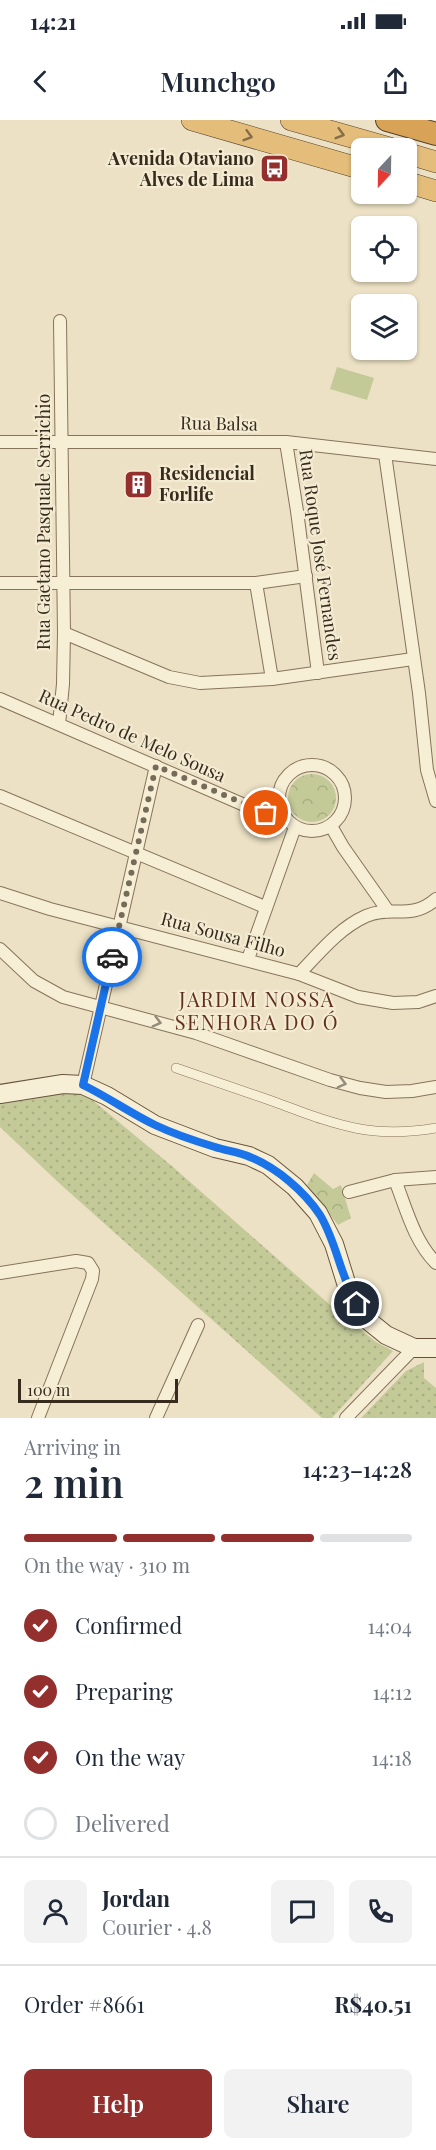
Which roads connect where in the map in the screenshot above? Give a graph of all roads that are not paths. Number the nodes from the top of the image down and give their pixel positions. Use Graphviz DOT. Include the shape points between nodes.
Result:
graph roads {
  1 [pos="192,120"];
  2 [pos="291,120"];
  3 [pos="387,120"];
  4 [pos="436,134"];
  5 [pos="355,138"];
  6 [pos="417,156"];
  7 [pos="436,162"];
  8 [pos="351,166"];
  9 [pos="417,185"];
  10 [pos="436,191"];
  11 [pos="60,321"];
  12 [pos="0,442"];
  13 [pos="285,442"];
  14 [pos="62,443"];
  15 [pos="385,454"];
  16 [pos="436,459"];
  17 [pos="306,576"];
  18 [pos="63,582"];
  19 [pos="0,583"];
  20 [pos="256,583"];
  21 [pos="64,633"];
  22 [pos="413,659"];
  23 [pos="318,673"];
  24 [pos="272,679"];
  25 [pos="0,699"];
  26 [pos="60,723"];
  27 [pos="156,766"];
  28 [pos="0,796"];
  29 [pos="436,801"];
  30 [pos="284,817"];
  31 [pos="331,826"];
  32 [pos="295,827"];
  33 [pos="136,854"];
  34 [pos="0,893"];
  35 [pos="436,899"];
  36 [pos="265,907"];
  37 [pos="388,911"];
  38 [pos="119,927"];
  39 [pos="0,949"];
  40 [pos="248,959"];
  41 [pos="299,974"];
  42 [pos="436,996"];
  43 [pos="100,1008"];
  44 [pos="176,1068"];
  45 [pos="83,1085"];
  46 [pos="436,1087"];
  47 [pos="0,1094"];
  48 [pos="436,1128"];
  49 [pos="436,1177"];
  50 [pos="395,1180"];
  51 [pos="349,1192"];
  52 [pos="436,1263"];
  53 [pos="0,1272"];
  54 [pos="198,1324"];
  55 [pos="414,1348"];
  56 [pos="435,1348"];
  57 [pos="38,1418"];
  58 [pos="156,1418"];
  59 [pos="346,1418"];
  1 -- 8 [label="highway, one-way"];
  2 -- 5 [label="highway, one-way"];
  3 -- 4 [label="highway"];
  6 -- 7 [label="highway"];
  9 -- 10 [label="highway"];
  11 -- 14 [label="street, Rua Gaetano Pasquale Serrichio"];
  12 -- 14 [label="street, Rua Balsa"];
  13 -- 14 [label="street, Rua Balsa"];
  13 -- 15 [label="street, Rua Balsa"];
  13 -- 17 [label="street, Rua Roque José Fernandes"];
  14 -- 18 [label="street, Rua Gaetano Pasquale Serrichio"];
  15 -- 16 [label="street, Rua Balsa"];
  15 -- 22 [label="street"];
  17 -- 20 [label="street"];
  17 -- 23 [label="street, Rua Roque José Fernandes"];
  18 -- 19 [label="street"];
  18 -- 20 [label="street"];
  18 -- 21 [label="street, Rua Gaetano Pasquale Serrichio"];
  20 -- 24 [label="street"];
  21 -- 24 [label="street" via="185,681"];
  21 -- 26 [label="street, Rua Gaetano Pasquale Serrichio"];
  22 -- 23 [label="street"];
  22 -- 29 [label="street" via="427,770"];
  23 -- 24 [label="street"];
  25 -- 26 [label="street, Rua Pedro de Melo Sousa"];
  26 -- 27 [label="street, Rua Pedro de Melo Sousa"];
  27 -- 30 [label="street, Rua Pedro de Melo Sousa" via="249,807"];
  27 -- 33 [label="street"];
  28 -- 33 [label="street"];
  30 -- 31 [label="street" via="278,798 283,781 296,769 318,765 337,776 343,786 344,808"];
  30 -- 32 [label="street"];
  31 -- 32 [label="street" via="313,832"];
  31 -- 37 [label="street"];
  32 -- 36 [label="street"];
  33 -- 36 [label="street"];
  33 -- 38 [label="street"];
  34 -- 38 [label="street, Rua Sousa Filho"];
  35 -- 37 [label="street" via="417,911"];
  36 -- 40 [label="street"];
  37 -- 41 [label="street" via="368,915 348,927"];
  38 -- 40 [label="street, Rua Sousa Filho"];
  38 -- 43 [label="street"];
  39 -- 43 [label="street" via="47,990"];
  40 -- 41 [label="street, Rua Sousa Filho"];
  41 -- 42 [label="street, Rua Sousa Filho" via="358,997 393,1003 418,1002"];
  43 -- 45 [label="street"];
  43 -- 46 [label="street, one-way" via="196,1033 360,1088 386,1092"];
  44 -- 48 [label="street" via="357,1130 400,1132"];
  45 -- 47 [label="main road" via="63,1084"];
  45 -- 55 [label="main road" via="155,1125 268,1165 318,1213 334,1244 348,1289 365,1318 386,1335"];
  49 -- 50 [label="street"];
  50 -- 51 [label="street"];
  50 -- 52 [label="street" via="426,1253"];
  53 -- 57 [label="street" via="76,1261 91,1266 92,1279"];
  54 -- 58 [label="street"];
  55 -- 56 [label="main road"];
  55 -- 59 [label="street"];
}
